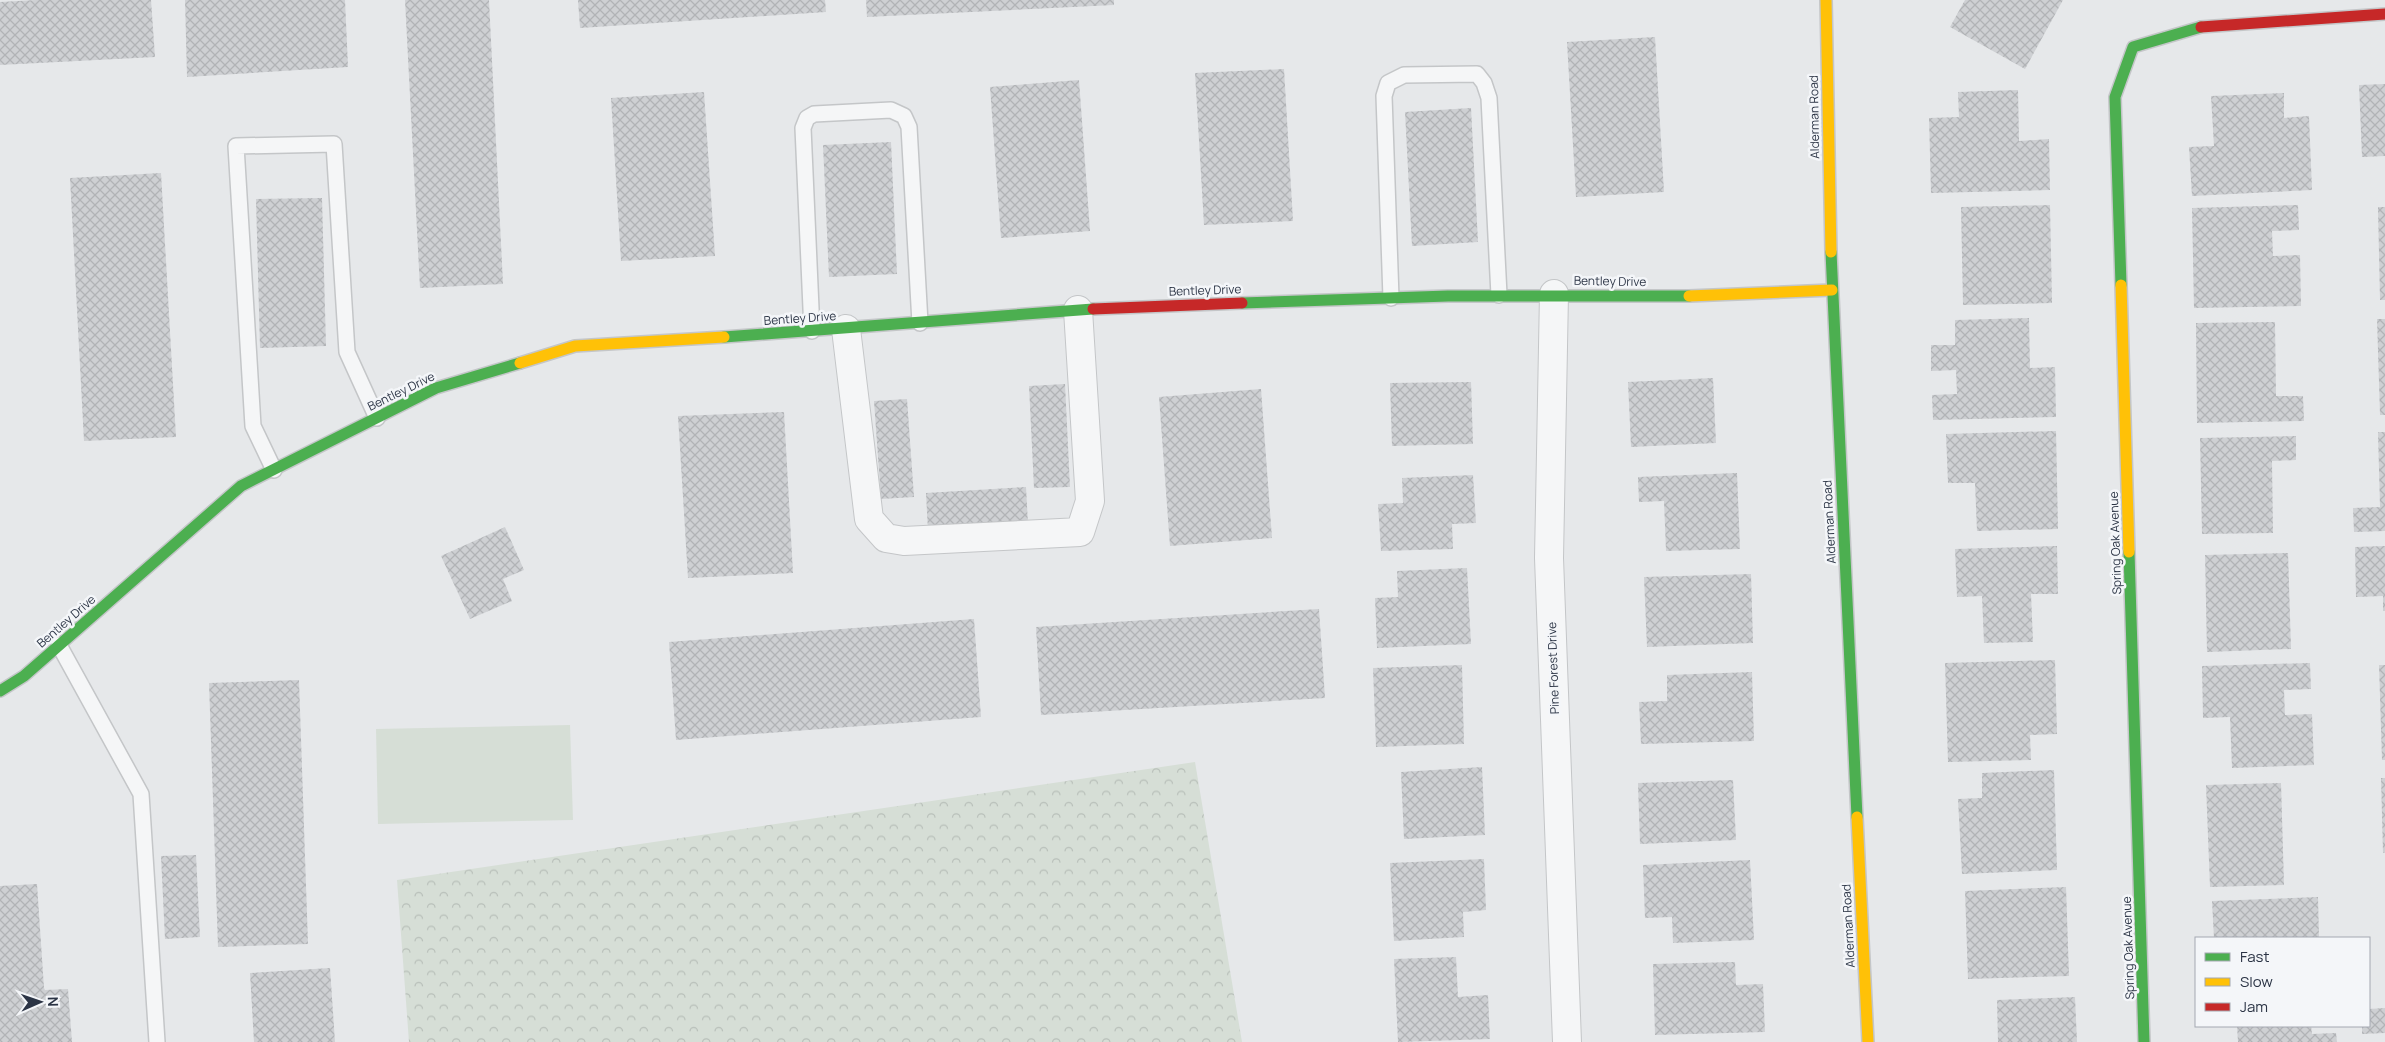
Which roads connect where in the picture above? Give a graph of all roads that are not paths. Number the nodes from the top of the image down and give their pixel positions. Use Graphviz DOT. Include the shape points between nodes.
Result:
graph roads {
  1 [pos="1826,0"];
  2 [pos="2385,14"];
  3 [pos="1832,290"];
  4 [pos="1554,294"];
  5 [pos="1499,295"];
  6 [pos="1391,298"];
  7 [pos="1078,310"];
  8 [pos="920,323"];
  9 [pos="846,329"];
  10 [pos="812,331"];
  11 [pos="377,418"];
  12 [pos="274,470"];
  13 [pos="59,645"];
  14 [pos="0,691"];
  15 [pos="156,1042"];
  16 [pos="1567,1042"];
  17 [pos="1868,1042"];
  18 [pos="2144,1042"];
  1 -- 3 [label="street, Alderman Road"];
  2 -- 18 [label="street, Spring Oak Avenue" via="2195,27 2133,47 2115,97"];
  3 -- 4 [label="street, Bentley Drive" via="1706,296"];
  3 -- 17 [label="street, Alderman Road"];
  4 -- 5 [label="street, Bentley Drive"];
  4 -- 16 [label="street, Pine Forest Drive" via="1549,558"];
  5 -- 6 [label="street, Bentley Drive"];
  5 -- 6 [label="lane" via="1489,98 1484,84 1477,74 1404,75 1388,83 1384,96"];
  6 -- 7 [label="street, Bentley Drive"];
  7 -- 8 [label="street, Bentley Drive"];
  7 -- 9 [label="street" via="1090,501 1080,532 904,541 886,538 869,519"];
  8 -- 9 [label="street, Bentley Drive"];
  8 -- 10 [label="lane" via="909,126 904,116 891,110 814,114 807,118 804,128"];
  9 -- 10 [label="street, Bentley Drive"];
  10 -- 11 [label="street, Bentley Drive" via="576,346 436,388"];
  11 -- 12 [label="street, Bentley Drive"];
  11 -- 12 [label="lane" via="347,352 334,144 236,146 253,426"];
  12 -- 13 [label="street, Bentley Drive" via="241,486"];
  13 -- 14 [label="street, Bentley Drive" via="24,676"];
  13 -- 15 [label="lane" via="140,794"];
}
